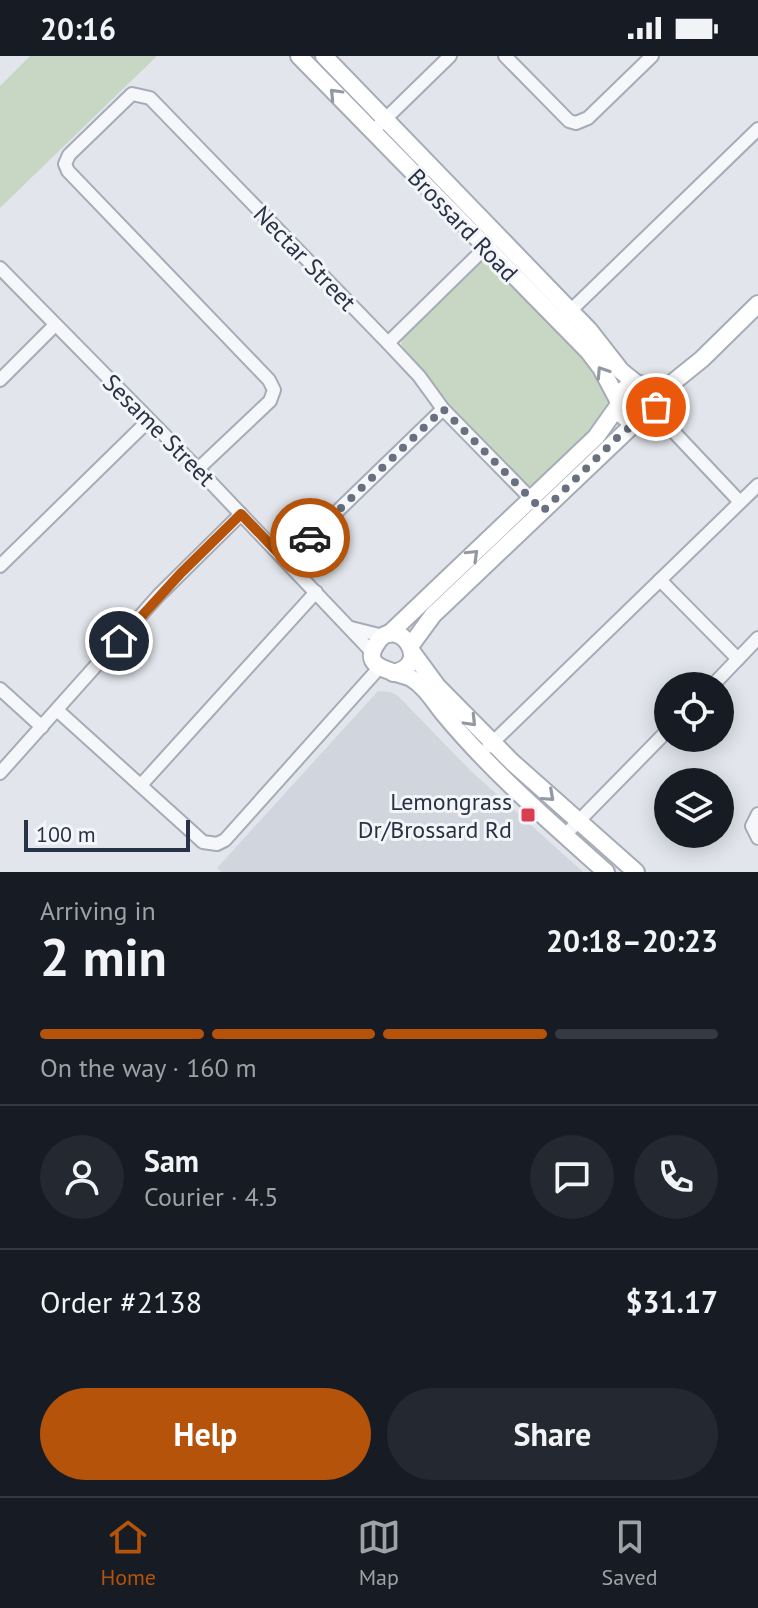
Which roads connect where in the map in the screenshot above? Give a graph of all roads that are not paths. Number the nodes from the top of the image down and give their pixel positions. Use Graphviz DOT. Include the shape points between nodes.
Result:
graph roads {
  1 [pos="299,56"];
  2 [pos="324,56"];
  3 [pos="450,56"];
  4 [pos="505,56"];
  5 [pos="652,56"];
  6 [pos="385,119"];
  7 [pos="758,129"];
  8 [pos="372,132"];
  9 [pos="498,236"];
  10 [pos="485,248"];
  11 [pos="0,268"];
  12 [pos="758,304"];
  13 [pos="565,317"];
  14 [pos="55,325"];
  15 [pos="388,343"];
  16 [pos="692,367"];
  17 [pos="0,380"];
  18 [pos="639,384"];
  19 [pos="618,403"];
  20 [pos="657,405"];
  21 [pos="443,409"];
  22 [pos="149,420"];
  23 [pos="639,422"];
  24 [pos="673,431"];
  25 [pos="198,469"];
  26 [pos="758,485"];
  27 [pos="740,502"];
  28 [pos="537,505"];
  29 [pos="241,514"];
  30 [pos="286,561"];
  31 [pos="0,566"];
  32 [pos="660,580"];
  33 [pos="316,592"];
  34 [pos="351,628"];
  35 [pos="386,635"];
  36 [pos="758,638"];
  37 [pos="411,648"];
  38 [pos="738,659"];
  39 [pos="382,665"];
  40 [pos="725,672"];
  41 [pos="0,689"];
  42 [pos="57,710"];
  43 [pos="42,727"];
  44 [pos="492,743"];
  45 [pos="654,744"];
  46 [pos="479,755"];
  47 [pos="0,773"];
  48 [pos="141,785"];
  49 [pos="758,814"];
  50 [pos="578,822"];
  51 [pos="565,835"];
  52 [pos="758,838"];
  53 [pos="606,872"];
  54 [pos="635,872"];
  8 -- 1 [label="street, Brossard Road, one-way"];
  2 -- 6 [label="street, Brossard Road"];
  3 -- 6 [label="street"];
  4 -- 5 [label="street" via="576,123 588,118"];
  6 -- 8 [label="street"];
  6 -- 9 [label="street, Brossard Road"];
  7 -- 13 [label="street"];
  8 -- 10 [label="street, Brossard Road"];
  9 -- 10 [label="street"];
  9 -- 13 [label="street, Brossard Road"];
  10 -- 13 [label="street, Brossard Road"];
  10 -- 15 [label="street"];
  11 -- 14 [label="street, Sesame Street"];
  12 -- 16 [label="street"];
  13 -- 18 [label="street, Brossard Road" via="599,341 621,371"];
  19 -- 13 [label="street, Brossard Road, one-way"];
  14 -- 17 [label="street"];
  14 -- 22 [label="street, Sesame Street"];
  15 -- 21 [label="street, Nectar Street"];
  15 -- 25 [label="street, Nectar Street" via="150,98 132,94 69,155 68,171 274,390 270,401"];
  16 -- 18 [label="street"];
  16 -- 20 [label="street"];
  18 -- 19 [label="street" via="624,389"];
  18 -- 20 [label="street" via="653,391"];
  19 -- 23 [label="street" via="624,417"];
  19 -- 28 [label="street"];
  20 -- 23 [label="street"];
  20 -- 24 [label="street"];
  21 -- 28 [label="street, Nectar Street"];
  21 -- 30 [label="street"];
  22 -- 25 [label="street, Sesame Street"];
  22 -- 31 [label="street"];
  23 -- 24 [label="street"];
  23 -- 28 [label="street"];
  24 -- 27 [label="street"];
  25 -- 29 [label="street, Sesame Street"];
  26 -- 27 [label="street"];
  27 -- 32 [label="street"];
  35 -- 28 [label="street, one-way"];
  28 -- 37 [label="street" via="433,615"];
  29 -- 30 [label="street, Sesame Street"];
  29 -- 42 [label="street" via="159,595"];
  30 -- 33 [label="street, Sesame Street"];
  32 -- 38 [label="street"];
  32 -- 44 [label="street"];
  33 -- 34 [label="street, Sesame Street"];
  33 -- 48 [label="street"];
  34 -- 35 [label="street"];
  34 -- 39 [label="street, Sesame Street"];
  35 -- 37 [label="street" via="402,636"];
  35 -- 39 [label="street" via="375,646"];
  36 -- 38 [label="street"];
  37 -- 39 [label="street" via="405,669"];
  37 -- 44 [label="street, one-way" via="437,686"];
  38 -- 40 [label="street"];
  39 -- 46 [label="street" via="424,688"];
  39 -- 48 [label="street" via="217,844 203,842"];
  41 -- 43 [label="street"];
  42 -- 43 [label="street"];
  42 -- 48 [label="street"];
  43 -- 47 [label="street"];
  44 -- 46 [label="street"];
  44 -- 50 [label="street, one-way"];
  45 -- 50 [label="street"];
  46 -- 51 [label="street"];
  49 -- 52 [label="street" via="752,826"];
  50 -- 51 [label="street"];
  50 -- 54 [label="street"];
  51 -- 53 [label="street"];
}
